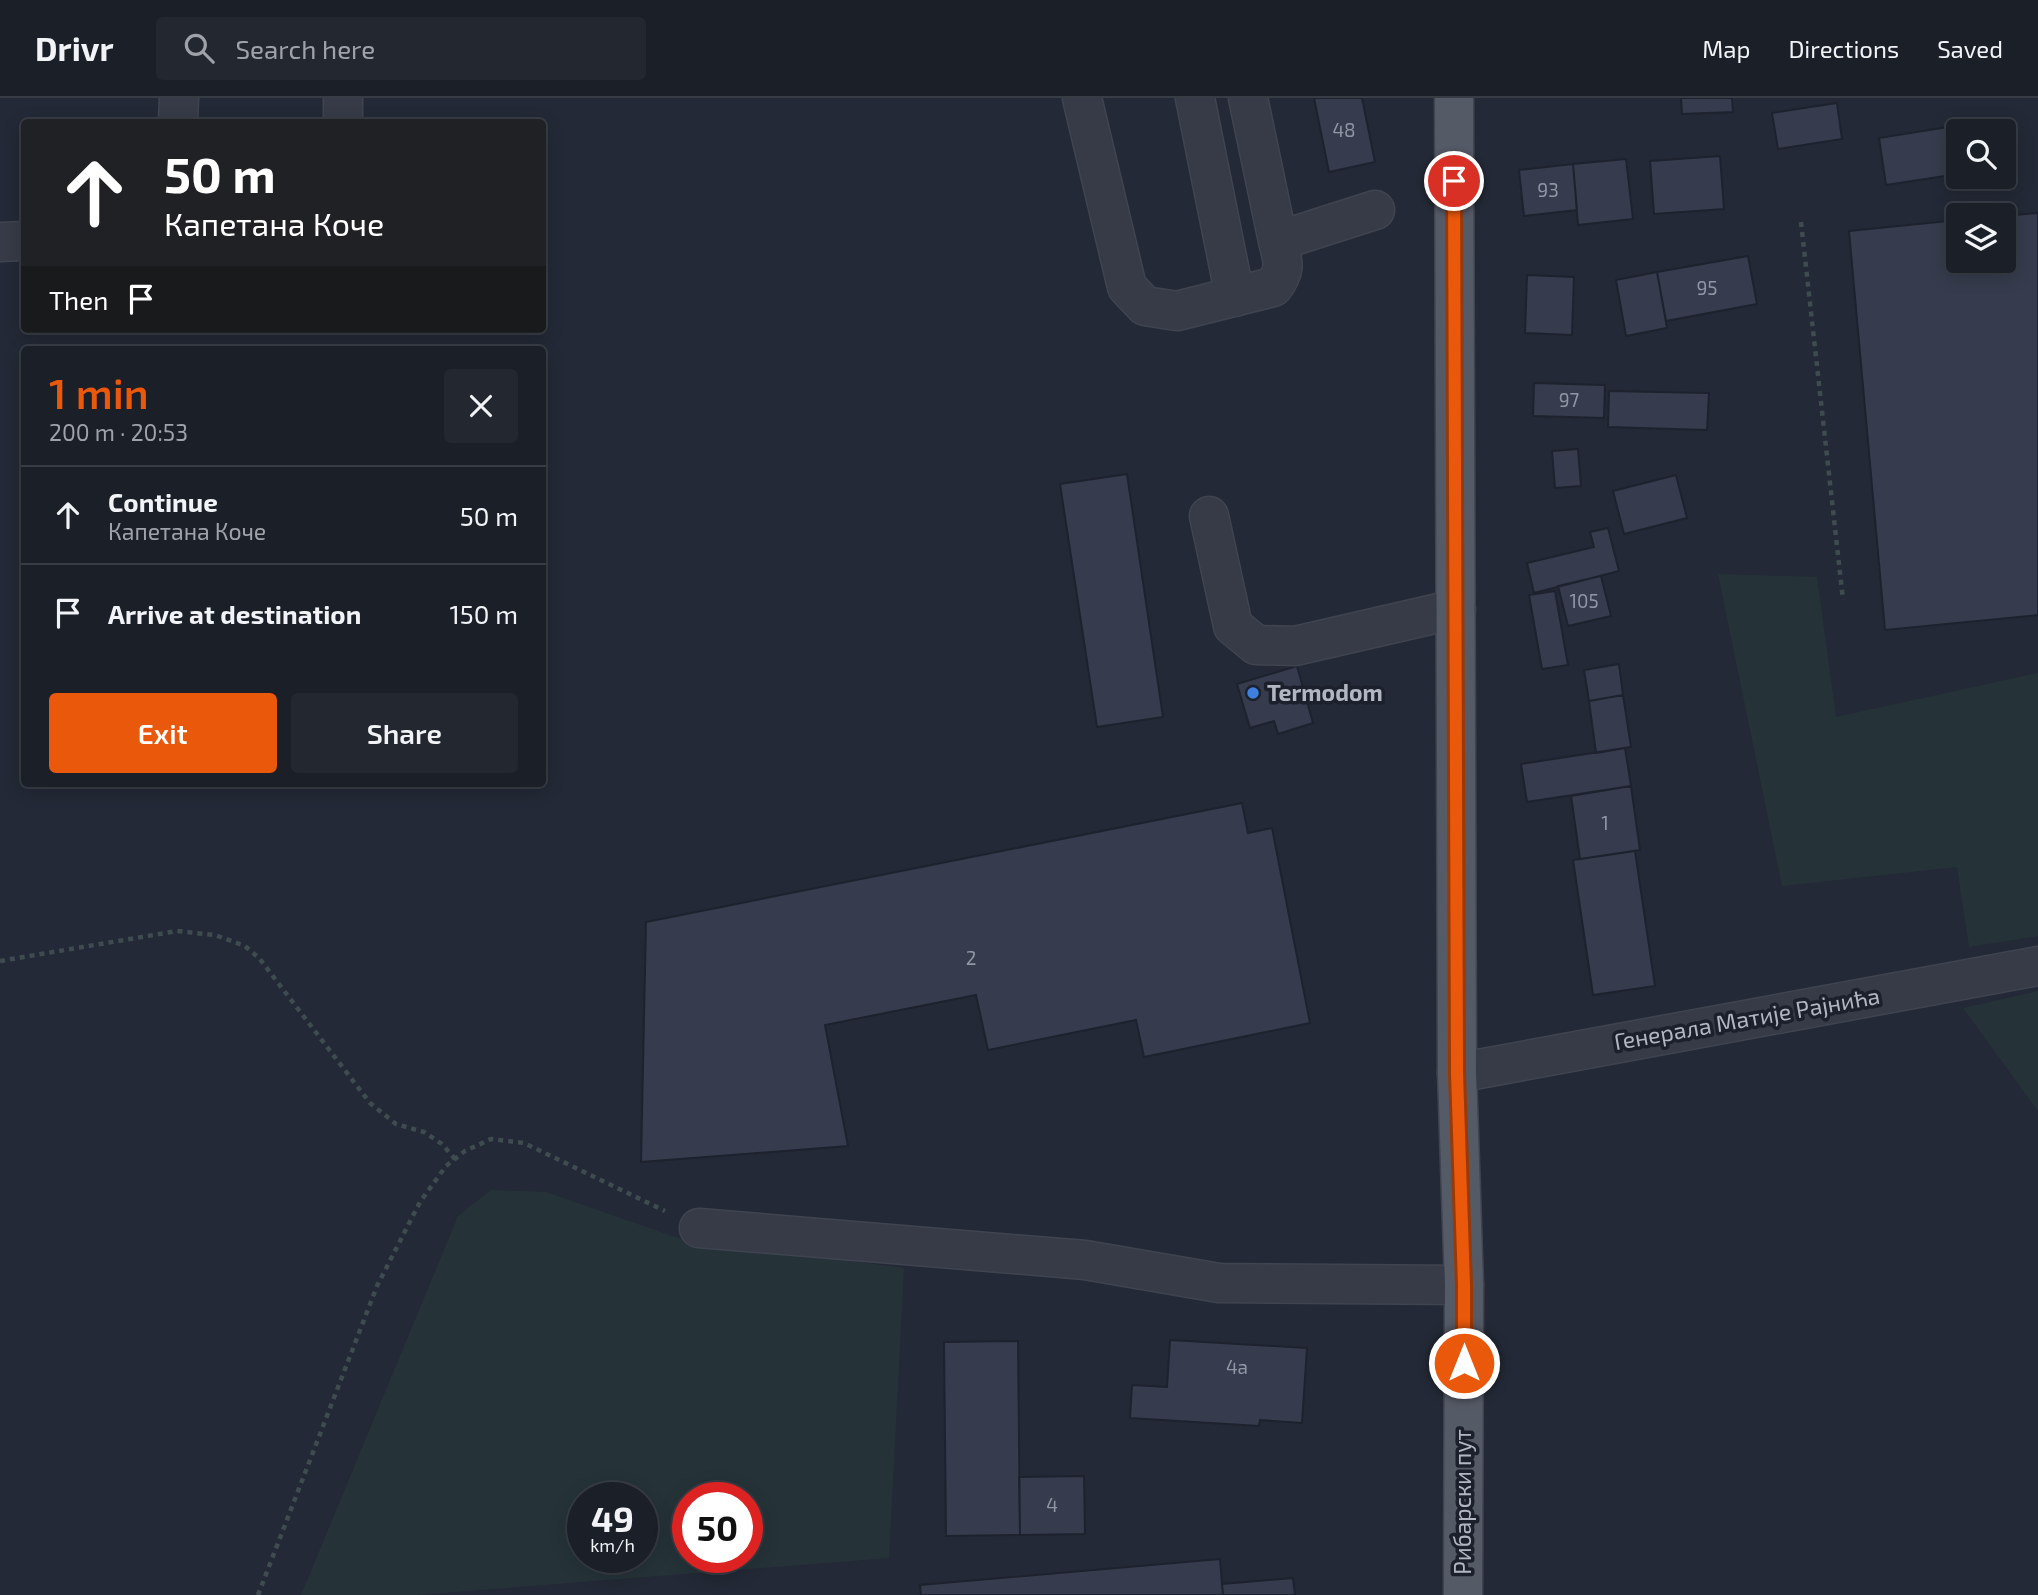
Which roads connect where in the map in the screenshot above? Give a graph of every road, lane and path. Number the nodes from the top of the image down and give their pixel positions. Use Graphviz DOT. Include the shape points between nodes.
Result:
graph roads {
  1 [pos="179,98"];
  2 [pos="343,98"];
  3 [pos="1082,98"];
  4 [pos="1195,98"];
  5 [pos="1248,98"];
  6 [pos="1454,98"];
  7 [pos="178,119"];
  8 [pos="342,119"];
  9 [pos="1375,210"];
  10 [pos="1801,222"];
  11 [pos="21,241"];
  12 [pos="1278,241"];
  13 [pos="0,242"];
  14 [pos="1236,296"];
  15 [pos="1209,516"];
  16 [pos="1843,600"];
  17 [pos="1455,609"];
  18 [pos="0,961"];
  19 [pos="2038,966"];
  20 [pos="1457,1073"];
  21 [pos="455,1159"];
  22 [pos="699,1228"];
  23 [pos="1464,1285"];
  24 [pos="258,1595"];
  25 [pos="1463,1595"];
  1 -- 7 [label="street"];
  2 -- 8 [label="street"];
  3 -- 14 [label="street" via="1127,287 1145,306 1177,311"];
  4 -- 14 [label="street"];
  5 -- 12 [label="street"];
  6 -- 17 [label="main road, Рибарски пут"];
  9 -- 12 [label="street"];
  10 -- 16 [label="path"];
  11 -- 13 [label="street"];
  12 -- 14 [label="street" via="1283,274 1273,287"];
  15 -- 17 [label="street" via="1233,626 1256,646 1295,646"];
  17 -- 20 [label="main road, Рибарски пут"];
  18 -- 21 [label="path" via="177,930 215,935 245,946 370,1103 396,1124 424,1132"];
  19 -- 20 [label="street, Генерала Матије Рајнића"];
  20 -- 23 [label="main road, Рибарски пут"];
  21 -- 22 [label="path" via="491,1139 524,1143"];
  21 -- 24 [label="path" via="420,1202 377,1286"];
  22 -- 23 [label="street" via="1085,1260 1219,1283"];
  23 -- 25 [label="main road, Рибарски пут"];
}
